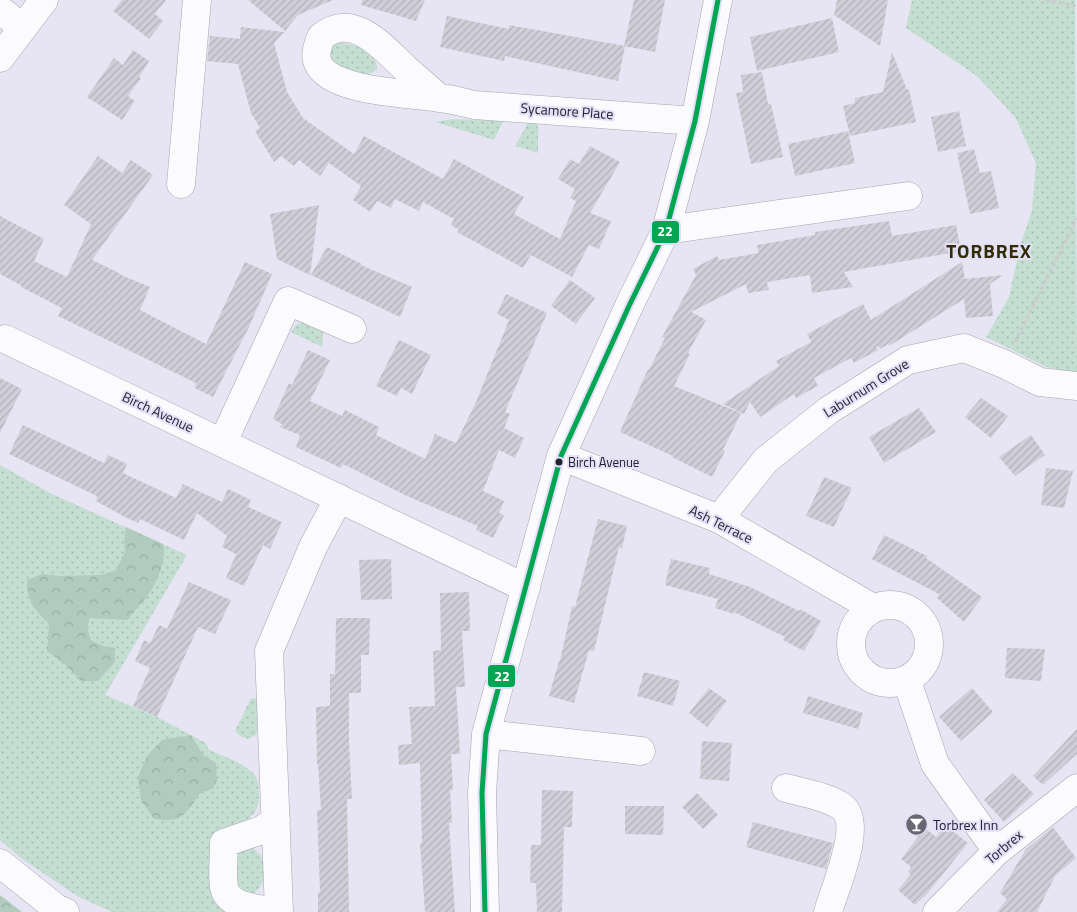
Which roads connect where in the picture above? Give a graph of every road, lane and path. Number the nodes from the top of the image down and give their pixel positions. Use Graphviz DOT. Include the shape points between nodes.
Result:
graph roads {
  1 [pos="44,0"];
  2 [pos="196,0"];
  3 [pos="718,0"];
  4 [pos="1046,0"];
  5 [pos="1077,6"];
  6 [pos="0,10"];
  7 [pos="23,28"];
  8 [pos="0,58"];
  9 [pos="439,98"];
  10 [pos="695,121"];
  11 [pos="181,184"];
  12 [pos="908,196"];
  13 [pos="1077,218"];
  14 [pos="666,230"];
  15 [pos="352,329"];
  16 [pos="5,339"];
  17 [pos="1004,364"];
  18 [pos="1077,386"];
  19 [pos="222,442"];
  20 [pos="561,456"];
  21 [pos="339,498"];
  22 [pos="719,519"];
  23 [pos="526,588"];
  24 [pos="874,608"];
  25 [pos="907,680"];
  26 [pos="486,734"];
  27 [pos="641,751"];
  28 [pos="786,788"];
  29 [pos="1077,788"];
  30 [pos="276,819"];
  31 [pos="997,852"];
  32 [pos="0,863"];
  33 [pos="65,912"];
  34 [pos="279,912"];
  35 [pos="485,912"];
  36 [pos="828,912"];
  37 [pos="937,912"];
  1 -- 7 [label="street"];
  2 -- 11 [label="street"];
  3 -- 10 [label="street"];
  4 -- 5 [label="path"];
  6 -- 7 [label="street"];
  7 -- 8 [label="street"];
  9 -- 10 [label="street, Sycamore Place" via="474,105"];
  10 -- 14 [label="street"];
  12 -- 14 [label="street"];
  13 -- 17 [label="path"];
  14 -- 20 [label="street"];
  15 -- 19 [label="street" via="288,301"];
  16 -- 19 [label="street, Birch Avenue"];
  17 -- 18 [label="street, Laburnum Grove" via="1040,382"];
  17 -- 22 [label="street, Laburnum Grove" via="964,348 908,360 829,410 766,460"];
  19 -- 21 [label="street, Birch Avenue"];
  20 -- 22 [label="street, Ash Terrace"];
  20 -- 23 [label="street"];
  21 -- 23 [label="street, Birch Avenue"];
  21 -- 30 [label="street" via="313,547 269,651"];
  22 -- 24 [label="street, Ash Terrace"];
  23 -- 26 [label="street"];
  24 -- 25 [label="street" via="896,605 916,614 924,623 930,644 928,655 917,674"];
  24 -- 25 [label="street" via="855,625 851,637 854,661 871,679 895,684"];
  25 -- 31 [label="street" via="935,764"];
  26 -- 27 [label="street"];
  26 -- 35 [label="street" via="482,793"];
  28 -- 36 [label="street" via="829,800 842,807 849,816 848,850"];
  29 -- 31 [label="street, Torbrex"];
  30 -- 34 [label="street"];
  30 -- 34 [label="street" via="262,830 224,843 224,889 233,900 254,909"];
  31 -- 37 [label="street, Torbrex"];
  32 -- 33 [label="street"];
}
